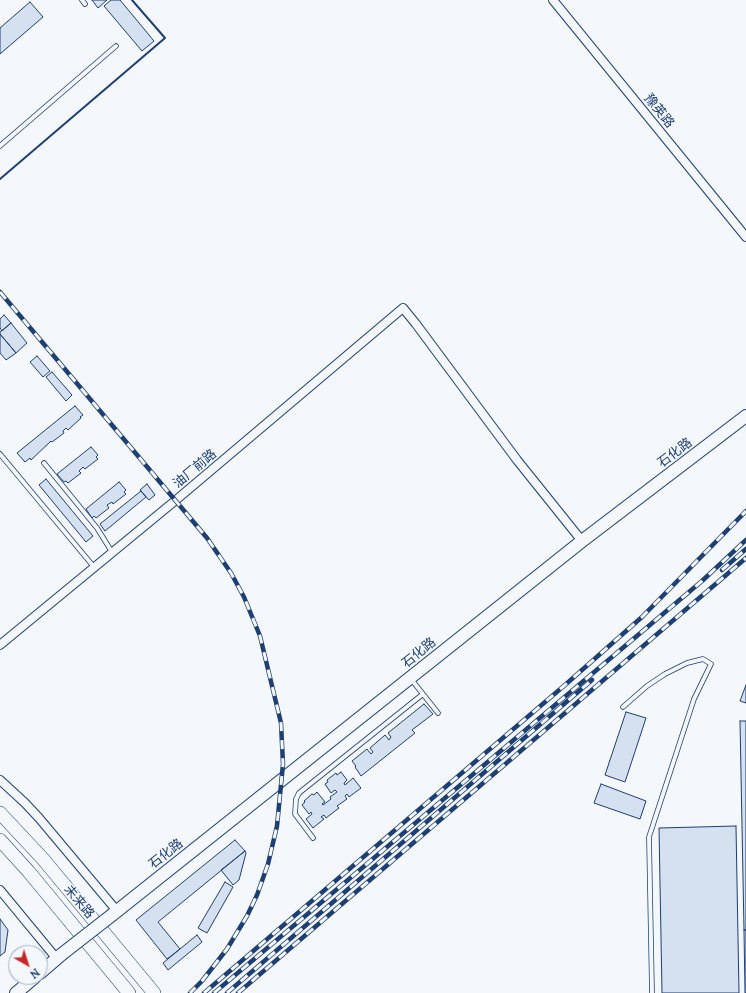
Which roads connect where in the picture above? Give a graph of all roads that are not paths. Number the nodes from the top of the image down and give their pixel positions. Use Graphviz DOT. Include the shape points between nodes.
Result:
graph roads {
  1 [pos="553,0"];
  2 [pos="116,46"];
  3 [pos="0,146"];
  4 [pos="746,237"];
  5 [pos="746,416"];
  6 [pos="0,454"];
  7 [pos="44,463"];
  8 [pos="582,541"];
  9 [pos="113,552"];
  10 [pos="94,568"];
  11 [pos="0,645"];
  12 [pos="410,678"];
  13 [pos="423,694"];
  14 [pos="623,707"];
  15 [pos="438,713"];
  16 [pos="0,780"];
  17 [pos="0,813"];
  18 [pos="313,838"];
  19 [pos="0,840"];
  20 [pos="0,890"];
  21 [pos="115,913"];
  22 [pos="60,956"];
  23 [pos="48,966"];
  24 [pos="26,985"];
  25 [pos="16,993"];
  26 [pos="130,993"];
  27 [pos="154,993"];
  28 [pos="652,993"];
  1 -- 4 [label="street, 豫英路"];
  2 -- 3 [label="lane"];
  5 -- 8 [label="street, 石化路"];
  6 -- 10 [label="lane"];
  7 -- 9 [label="lane" via="97,528"];
  8 -- 9 [label="street, 油厂前路" via="517,460 403,308"];
  8 -- 12 [label="street, 石化路"];
  9 -- 10 [label="street, 油厂前路"];
  10 -- 11 [label="street, 油厂前路"];
  12 -- 13 [label="lane"];
  12 -- 21 [label="street, 石化路"];
  13 -- 15 [label="lane"];
  13 -- 18 [label="lane" via="299,793 295,814"];
  14 -- 28 [label="lane" via="647,686 687,663 703,659 711,664 694,699 649,837"];
  16 -- 21 [label="street" via="39,818"];
  17 -- 27 [label="main road, 未来路" via="43,859"];
  19 -- 26 [label="main road, 未来路"];
  20 -- 22 [label="street"];
  21 -- 22 [label="street, 石化路, bridge"];
  22 -- 23 [label="street"];
  24 -- 25 [label="street"];
}
